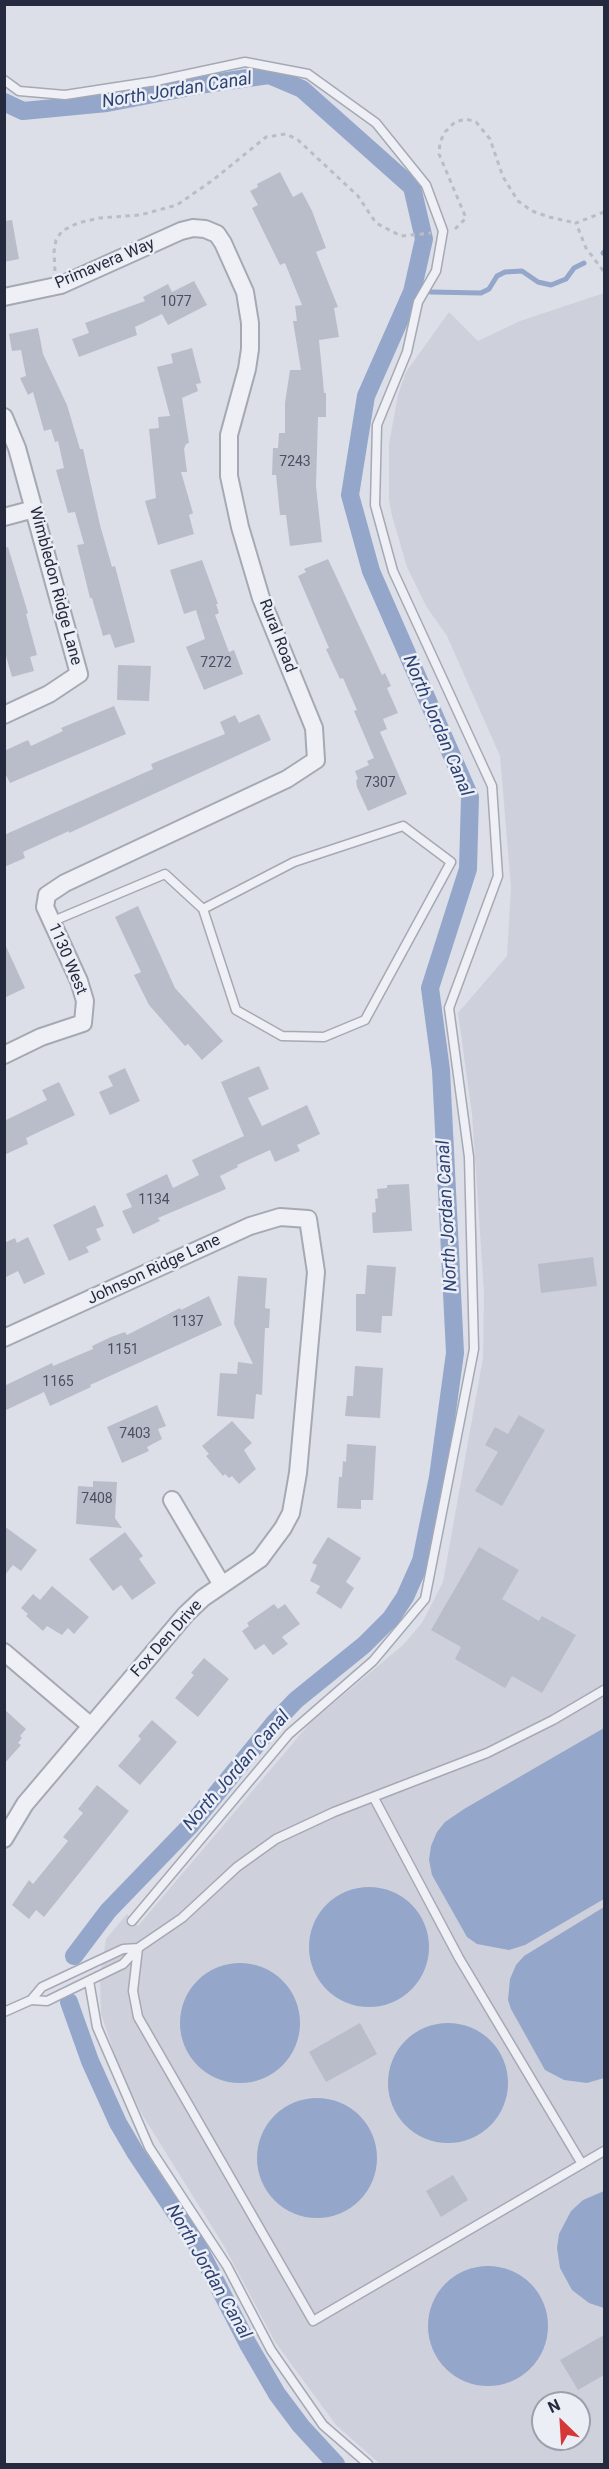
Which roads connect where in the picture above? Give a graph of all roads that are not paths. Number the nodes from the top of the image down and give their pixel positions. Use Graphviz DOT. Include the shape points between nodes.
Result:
graph roads {
  1 [pos="4,80"];
  2 [pos="205,229"];
  3 [pos="4,297"];
  4 [pos="4,417"];
  5 [pos="34,509"];
  6 [pos="4,517"];
  7 [pos="4,715"];
  8 [pos="47,895"];
  9 [pos="202,909"];
  10 [pos="51,922"];
  11 [pos="4,1056"];
  12 [pos="308,1219"];
  13 [pos="4,1338"];
  14 [pos="172,1500"];
  15 [pos="222,1585"];
  16 [pos="4,1652"];
  17 [pos="604,1690"];
  18 [pos="91,1726"];
  19 [pos="374,1798"];
  20 [pos="4,1839"];
  21 [pos="132,1921"];
  22 [pos="138,1948"];
  23 [pos="89,1981"];
  24 [pos="31,2000"];
  25 [pos="4,2012"];
  26 [pos="604,2151"];
  27 [pos="582,2164"];
  28 [pos="368,2464"];
  1 -- 21 [label="lane" via="19,91 65,95 245,62 308,74 376,123 426,184 439,232 436,271 418,302 407,352 377,425 375,505 393,571 492,786 498,876 448,1008 469,1157 474,1349 425,1599 373,1661 289,1734"];
  2 -- 3 [label="street, Primavera Way" via="182,231 61,285"];
  2 -- 8 [label="street, Rural Road" via="217,234 231,259 245,292 250,323 247,369 229,435 229,476 261,598 314,728 316,760 287,779 64,883"];
  4 -- 5 [label="street, Wimbledon Ridge Lane"];
  5 -- 6 [label="street"];
  5 -- 7 [label="street, Wimbledon Ridge Lane" via="79,674 49,694"];
  8 -- 10 [label="street, 1130 West" via="45,907"];
  9 -- 9 [label="lane" via="236,1010 282,1036 324,1037 365,1020 451,862 403,826 294,862"];
  9 -- 10 [label="lane" via="165,874"];
  10 -- 11 [label="street, 1130 West" via="79,981 85,1001 83,1023 41,1037"];
  12 -- 13 [label="street, Johnson Ridge Lane" via="280,1217 250,1226"];
  12 -- 15 [label="street, Fox Den Drive" via="316,1272 291,1513 273,1545 243,1573"];
  14 -- 15 [label="street"];
  15 -- 18 [label="street, Fox Den Drive" via="186,1614"];
  16 -- 18 [label="street"];
  17 -- 19 [label="lane" via="487,1753"];
  18 -- 20 [label="street, Fox Den Drive" via="25,1804"];
  19 -- 22 [label="lane" via="276,1839 237,1867 182,1918"];
  19 -- 27 [label="lane" via="459,1958"];
  22 -- 23 [label="lane" via="123,1964"];
  22 -- 24 [label="lane" via="123,1949 42,1987"];
  22 -- 27 [label="lane" via="133,1991 138,2017 313,2320"];
  23 -- 24 [label="lane" via="47,2001"];
  23 -- 28 [label="lane" via="97,2027 149,2147 227,2266 271,2350 322,2425"];
  24 -- 25 [label="lane"];
  26 -- 27 [label="lane"];
}
